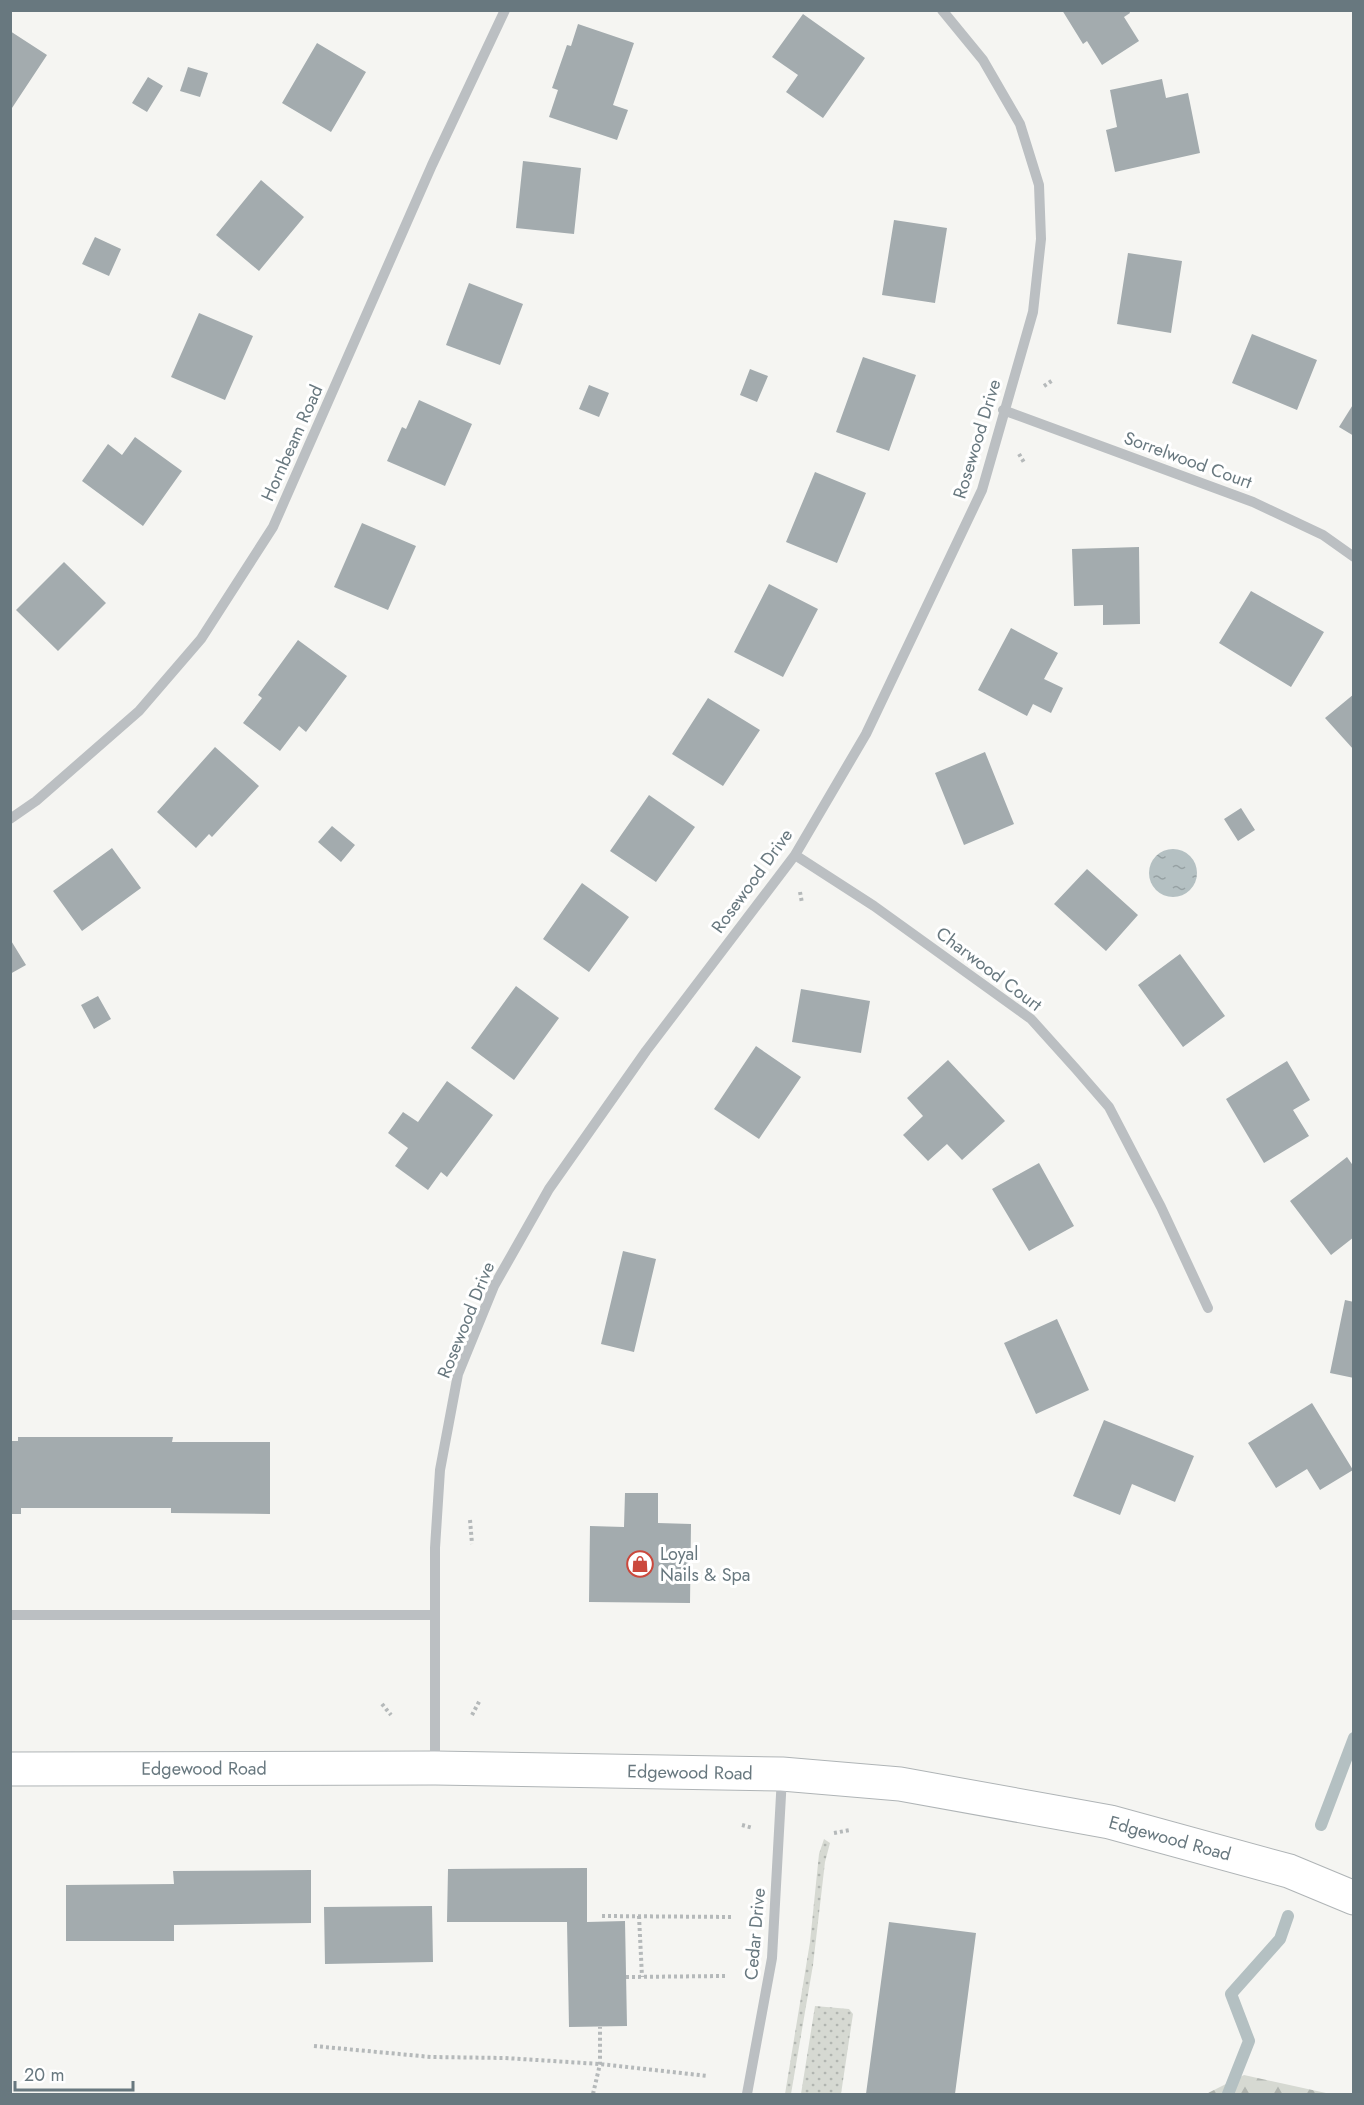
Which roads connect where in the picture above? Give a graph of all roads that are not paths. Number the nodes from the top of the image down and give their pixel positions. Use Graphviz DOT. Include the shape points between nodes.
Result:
graph roads {
  1 [pos="505,10"];
  2 [pos="942,10"];
  3 [pos="1003,410"];
  4 [pos="1353,557"];
  5 [pos="10,819"];
  6 [pos="795,855"];
  7 [pos="1208,1308"];
  8 [pos="10,1615"];
  9 [pos="435,1615"];
  10 [pos="435,1768"];
  11 [pos="10,1769"];
  12 [pos="782,1774"];
  13 [pos="1353,1898"];
  14 [pos="747,2094"];
  1 -- 5 [label="street, Hornbeam Road" via="432,165 273,527 201,639 139,711"];
  2 -- 3 [label="street, Rosewood Drive" via="983,60 1020,123 1039,184 1041,239 1033,312"];
  3 -- 4 [label="street, Sorrelwood Court" via="1253,502 1323,535"];
  3 -- 6 [label="street, Rosewood Drive" via="982,490 951,559 866,734"];
  6 -- 7 [label="street, Charwood Court" via="874,906 1031,1019 1109,1107"];
  6 -- 9 [label="street, Rosewood Drive" via="646,1051 549,1189 494,1286 458,1374 440,1470"];
  8 -- 9 [label="street"];
  9 -- 10 [label="street, Rosewood Drive"];
  10 -- 11 [label="main road, Edgewood Road"];
  10 -- 12 [label="main road, Edgewood Road"];
  12 -- 13 [label="main road, Edgewood Road" via="900,1784 1110,1822 1289,1871"];
  12 -- 14 [label="street, Cedar Drive" via="772,1958"];
}
